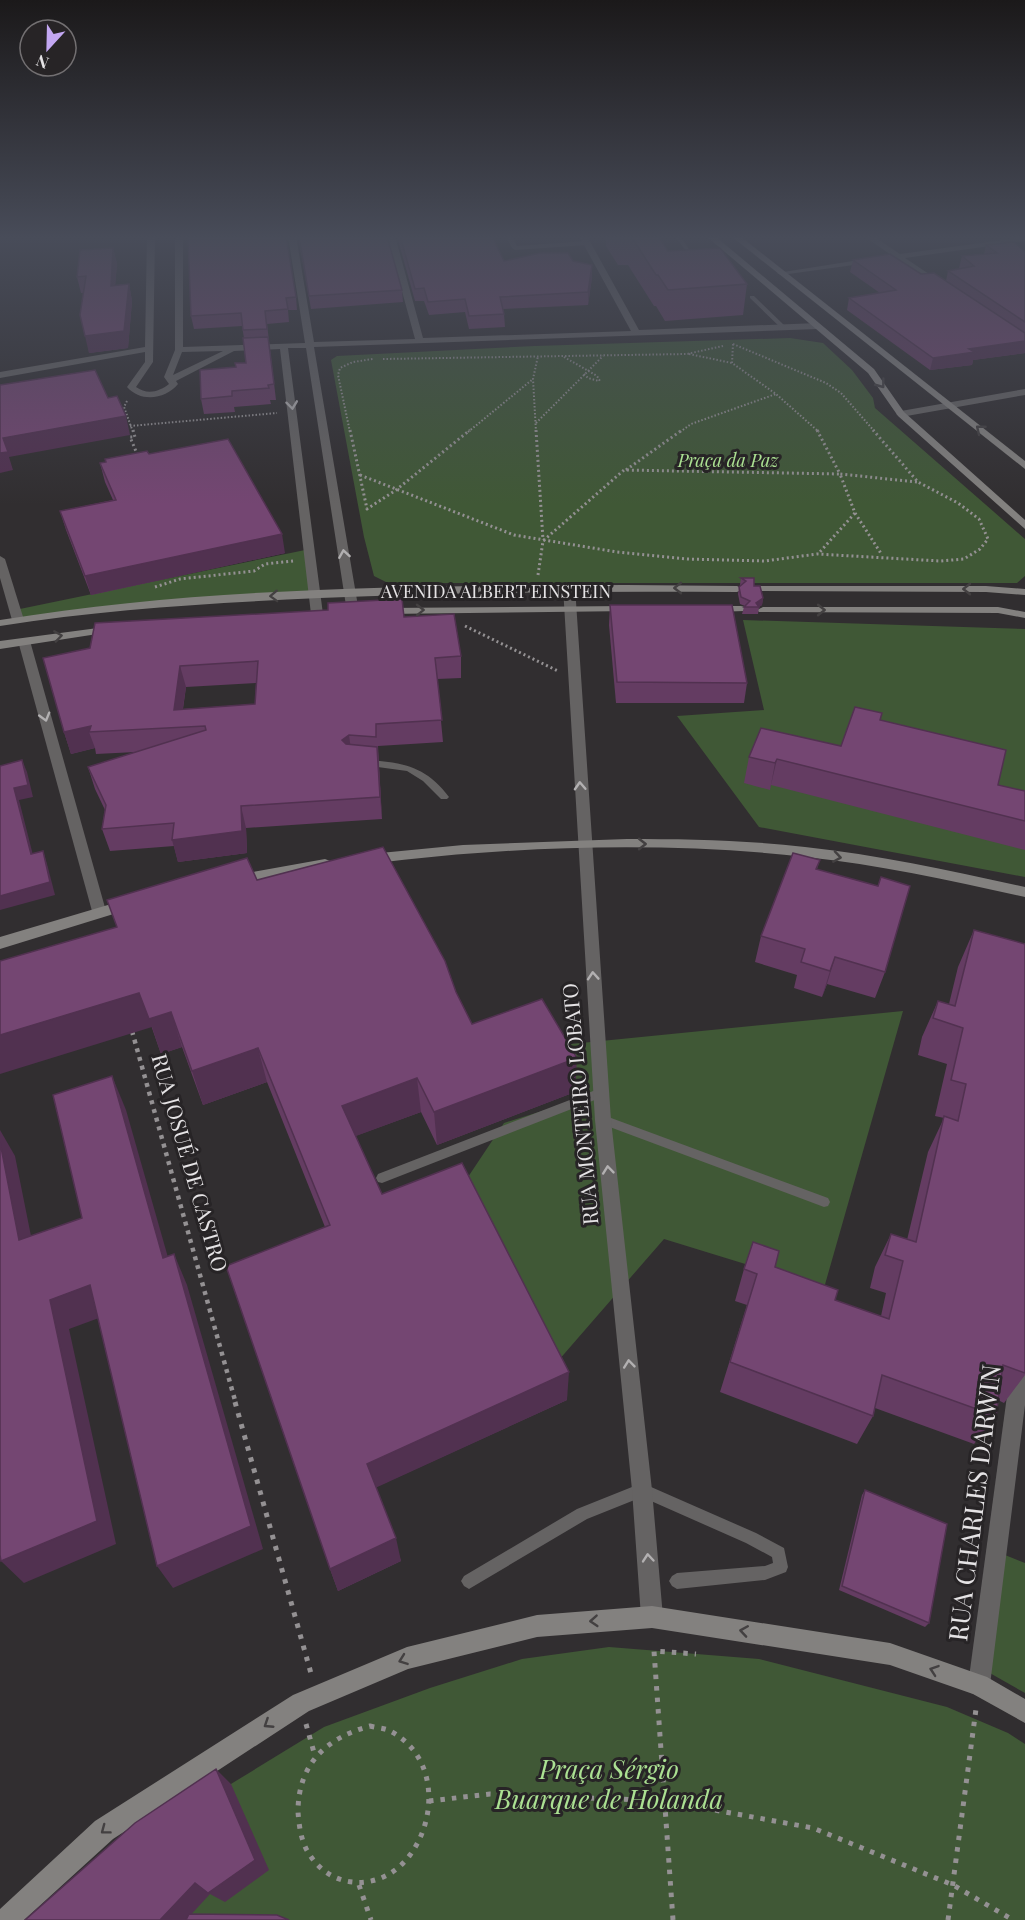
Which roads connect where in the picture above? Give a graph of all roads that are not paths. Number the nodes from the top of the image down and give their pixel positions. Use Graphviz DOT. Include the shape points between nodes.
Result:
graph roads {
  1 [pos="150,326"];
  2 [pos="179,326"];
  3 [pos="307,326"];
  4 [pos="416,326"];
  5 [pos="632,326"];
  6 [pos="782,326"];
  7 [pos="818,326"];
  8 [pos="849,326"];
  9 [pos="784,328"];
  10 [pos="637,334"];
  11 [pos="420,342"];
  12 [pos="310,346"];
  13 [pos="284,347"];
  14 [pos="150,349"];
  15 [pos="235,349"];
  16 [pos="179,350"];
  17 [pos="0,375"];
  18 [pos="170,378"];
  19 [pos="1025,392"];
  20 [pos="951,405"];
  21 [pos="901,414"];
  22 [pos="1025,466"];
  23 [pos="1025,526"];
  24 [pos="0,559"];
  25 [pos="569,587"];
  26 [pos="737,589"];
  27 [pos="758,589"];
  28 [pos="1025,592"];
  29 [pos="351,593"];
  30 [pos="315,594"];
  31 [pos="570,609"];
  32 [pos="642,609"];
  33 [pos="701,609"];
  34 [pos="741,609"];
  35 [pos="763,610"];
  36 [pos="347,612"];
  37 [pos="301,614"];
  38 [pos="1025,615"];
  39 [pos="18,620"];
  40 [pos="0,623"];
  41 [pos="130,627"];
  42 [pos="24,641"];
  43 [pos="0,645"];
  44 [pos="352,762"];
  45 [pos="444,797"];
  46 [pos="584,844"];
  47 [pos="357,860"];
  48 [pos="334,863"];
  49 [pos="220,883"];
  50 [pos="1025,892"];
  51 [pos="144,901"];
  52 [pos="99,911"];
  53 [pos="0,944"];
  54 [pos="601,1093"];
  55 [pos="603,1120"];
  56 [pos="382,1178"];
  57 [pos="824,1202"];
  58 [pos="1025,1329"];
  59 [pos="642,1490"];
  60 [pos="469,1581"];
  61 [pos="677,1581"];
  62 [pos="652,1617"];
  63 [pos="979,1685"];
  64 [pos="1025,1712"];
  65 [pos="6,1920"];
  1 -- 14 [label="street"];
  2 -- 16 [label="street"];
  3 -- 12 [label="street"];
  4 -- 11 [label="street"];
  5 -- 10 [label="street"];
  6 -- 9 [label="lane"];
  7 -- 9 [label="street"];
  7 -- 21 [label="street, one-way" via="871,371"];
  8 -- 20 [label="street"];
  9 -- 10 [label="street"];
  10 -- 11 [label="street"];
  11 -- 12 [label="street"];
  12 -- 13 [label="street"];
  29 -- 12 [label="street, one-way"];
  13 -- 15 [label="street"];
  13 -- 30 [label="street, one-way"];
  14 -- 17 [label="street"];
  14 -- 18 [label="street" via="149,362 132,384 133,390 144,394 161,392 174,384"];
  15 -- 16 [label="street"];
  15 -- 18 [label="street"];
  16 -- 18 [label="street"];
  19 -- 20 [label="street"];
  20 -- 21 [label="street"];
  22 -- 20 [label="street, one-way"];
  21 -- 23 [label="street"];
  24 -- 39 [label="street"];
  26 -- 25 [label="street, AVENIDA ALBERT EINSTEIN, one-way"];
  25 -- 29 [label="street, AVENIDA ALBERT EINSTEIN"];
  25 -- 31 [label="street, RUA MONTEIRO LOBATO"];
  28 -- 27 [label="street, one-way"];
  29 -- 30 [label="street, AVENIDA ALBERT EINSTEIN"];
  29 -- 36 [label="street"];
  30 -- 36 [label="street"];
  30 -- 39 [label="street, AVENIDA ALBERT EINSTEIN, one-way" via="136,604"];
  31 -- 32 [label="street, AVENIDA ALBERT EINSTEIN"];
  36 -- 31 [label="street, AVENIDA ALBERT EINSTEIN, one-way"];
  46 -- 31 [label="street, RUA MONTEIRO LOBATO, one-way"];
  33 -- 34 [label="street"];
  35 -- 38 [label="street, one-way" via="998,610"];
  36 -- 37 [label="street, AVENIDA ALBERT EINSTEIN"];
  39 -- 40 [label="street, AVENIDA ALBERT EINSTEIN"];
  42 -- 41 [label="street, one-way"];
  42 -- 43 [label="street"];
  42 -- 52 [label="street, one-way"];
  44 -- 45 [label="lane" via="392,764 419,772"];
  46 -- 47 [label="street"];
  46 -- 50 [label="street, one-way" via="709,844 806,852 933,872"];
  54 -- 46 [label="street, RUA MONTEIRO LOBATO, one-way"];
  48 -- 49 [label="street"];
  51 -- 52 [label="street"];
  52 -- 53 [label="street"];
  54 -- 55 [label="street, RUA MONTEIRO LOBATO"];
  54 -- 56 [label="lane"];
  55 -- 57 [label="lane"];
  59 -- 55 [label="street, RUA MONTEIRO LOBATO, one-way"];
  58 -- 63 [label="street, RUA CHARLES DARWIN"];
  59 -- 60 [label="lane" via="582,1514"];
  59 -- 61 [label="lane" via="751,1538 778,1553 781,1567 765,1573"];
  62 -- 59 [label="street, RUA MONTEIRO LOBATO, one-way"];
  63 -- 62 [label="street, one-way" via="890,1654"];
  62 -- 65 [label="street, one-way" via="537,1626 407,1658 310,1699 104,1830"];
  63 -- 64 [label="street"];
}
